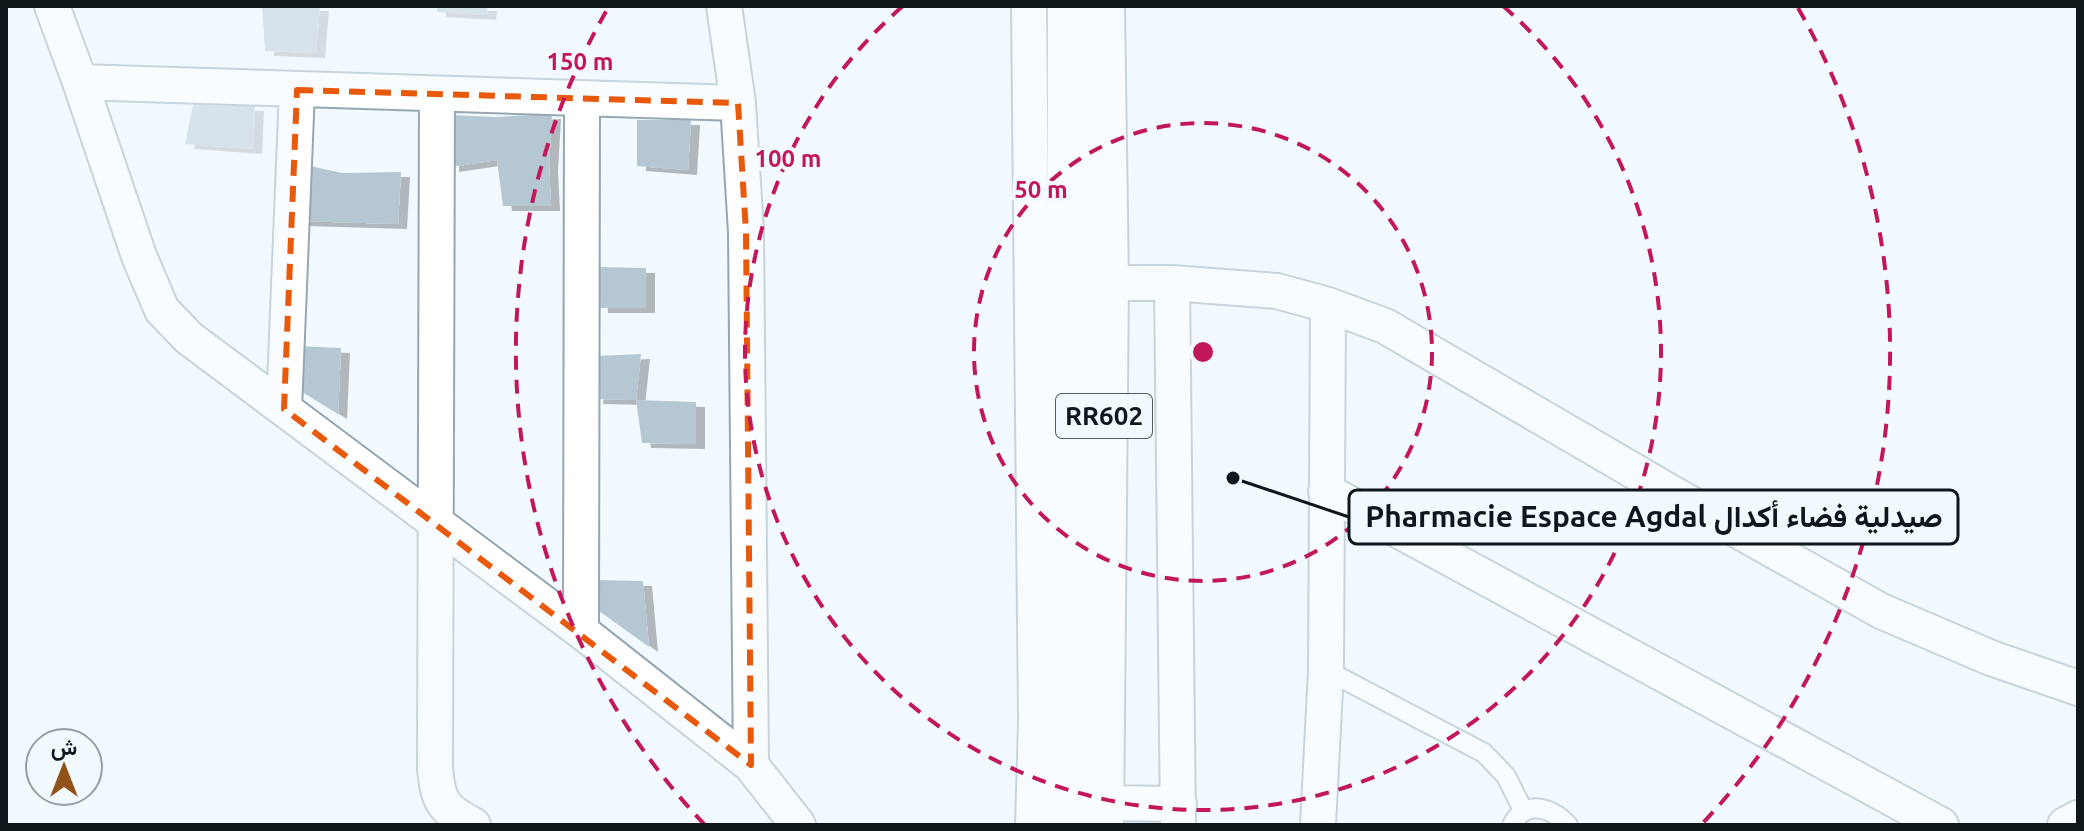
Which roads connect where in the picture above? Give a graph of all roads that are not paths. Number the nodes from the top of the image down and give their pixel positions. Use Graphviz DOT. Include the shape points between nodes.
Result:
graph roads {
  1 [pos="52,6"];
  2 [pos="724,6"];
  3 [pos="1029,6"];
  4 [pos="1070,6"];
  5 [pos="1102,6"];
  6 [pos="80,82"];
  7 [pos="297,90"];
  8 [pos="437,94"];
  9 [pos="582,99"];
  10 [pos="738,103"];
  11 [pos="1088,283"];
  12 [pos="1172,283"];
  13 [pos="1328,305"];
  14 [pos="284,409"];
  15 [pos="1326,491"];
  16 [pos="437,522"];
  17 [pos="581,631"];
  18 [pos="1326,670"];
  19 [pos="2078,688"];
  20 [pos="751,765"];
  21 [pos="1179,815"];
  22 [pos="1091,818"];
  23 [pos="1518,818"];
  24 [pos="2078,818"];
  25 [pos="473,825"];
  26 [pos="798,825"];
  27 [pos="1033,825"];
  28 [pos="1318,825"];
  29 [pos="1568,825"];
  30 [pos="1941,825"];
  31 [pos="2065,825"];
  1 -- 6 [label="street"];
  2 -- 10 [label="street"];
  3 -- 27 [label="street"];
  4 -- 11 [label="highway, RR602"];
  5 -- 11 [label="highway, RR602"];
  6 -- 7 [label="street"];
  6 -- 14 [label="street" via="162,310 189,338"];
  7 -- 8 [label="street"];
  7 -- 14 [label="street"];
  8 -- 9 [label="street"];
  8 -- 16 [label="street"];
  9 -- 10 [label="street"];
  9 -- 17 [label="street"];
  10 -- 20 [label="street" via="746,232"];
  11 -- 12 [label="street"];
  11 -- 22 [label="highway, RR602"];
  12 -- 13 [label="street" via="1277,291"];
  12 -- 21 [label="street"];
  13 -- 15 [label="street"];
  13 -- 19 [label="street" via="1385,326 1881,611"];
  14 -- 16 [label="street"];
  15 -- 18 [label="street"];
  15 -- 30 [label="street"];
  16 -- 17 [label="street"];
  16 -- 25 [label="street" via="437,790 443,806"];
  17 -- 20 [label="street"];
  18 -- 23 [label="lane" via="1484,753 1506,776"];
  18 -- 28 [label="street"];
  20 -- 26 [label="street"];
  21 -- 22 [label="street"];
  23 -- 29 [label="lane" via="1540,807"];
  24 -- 31 [label="street"];
}
